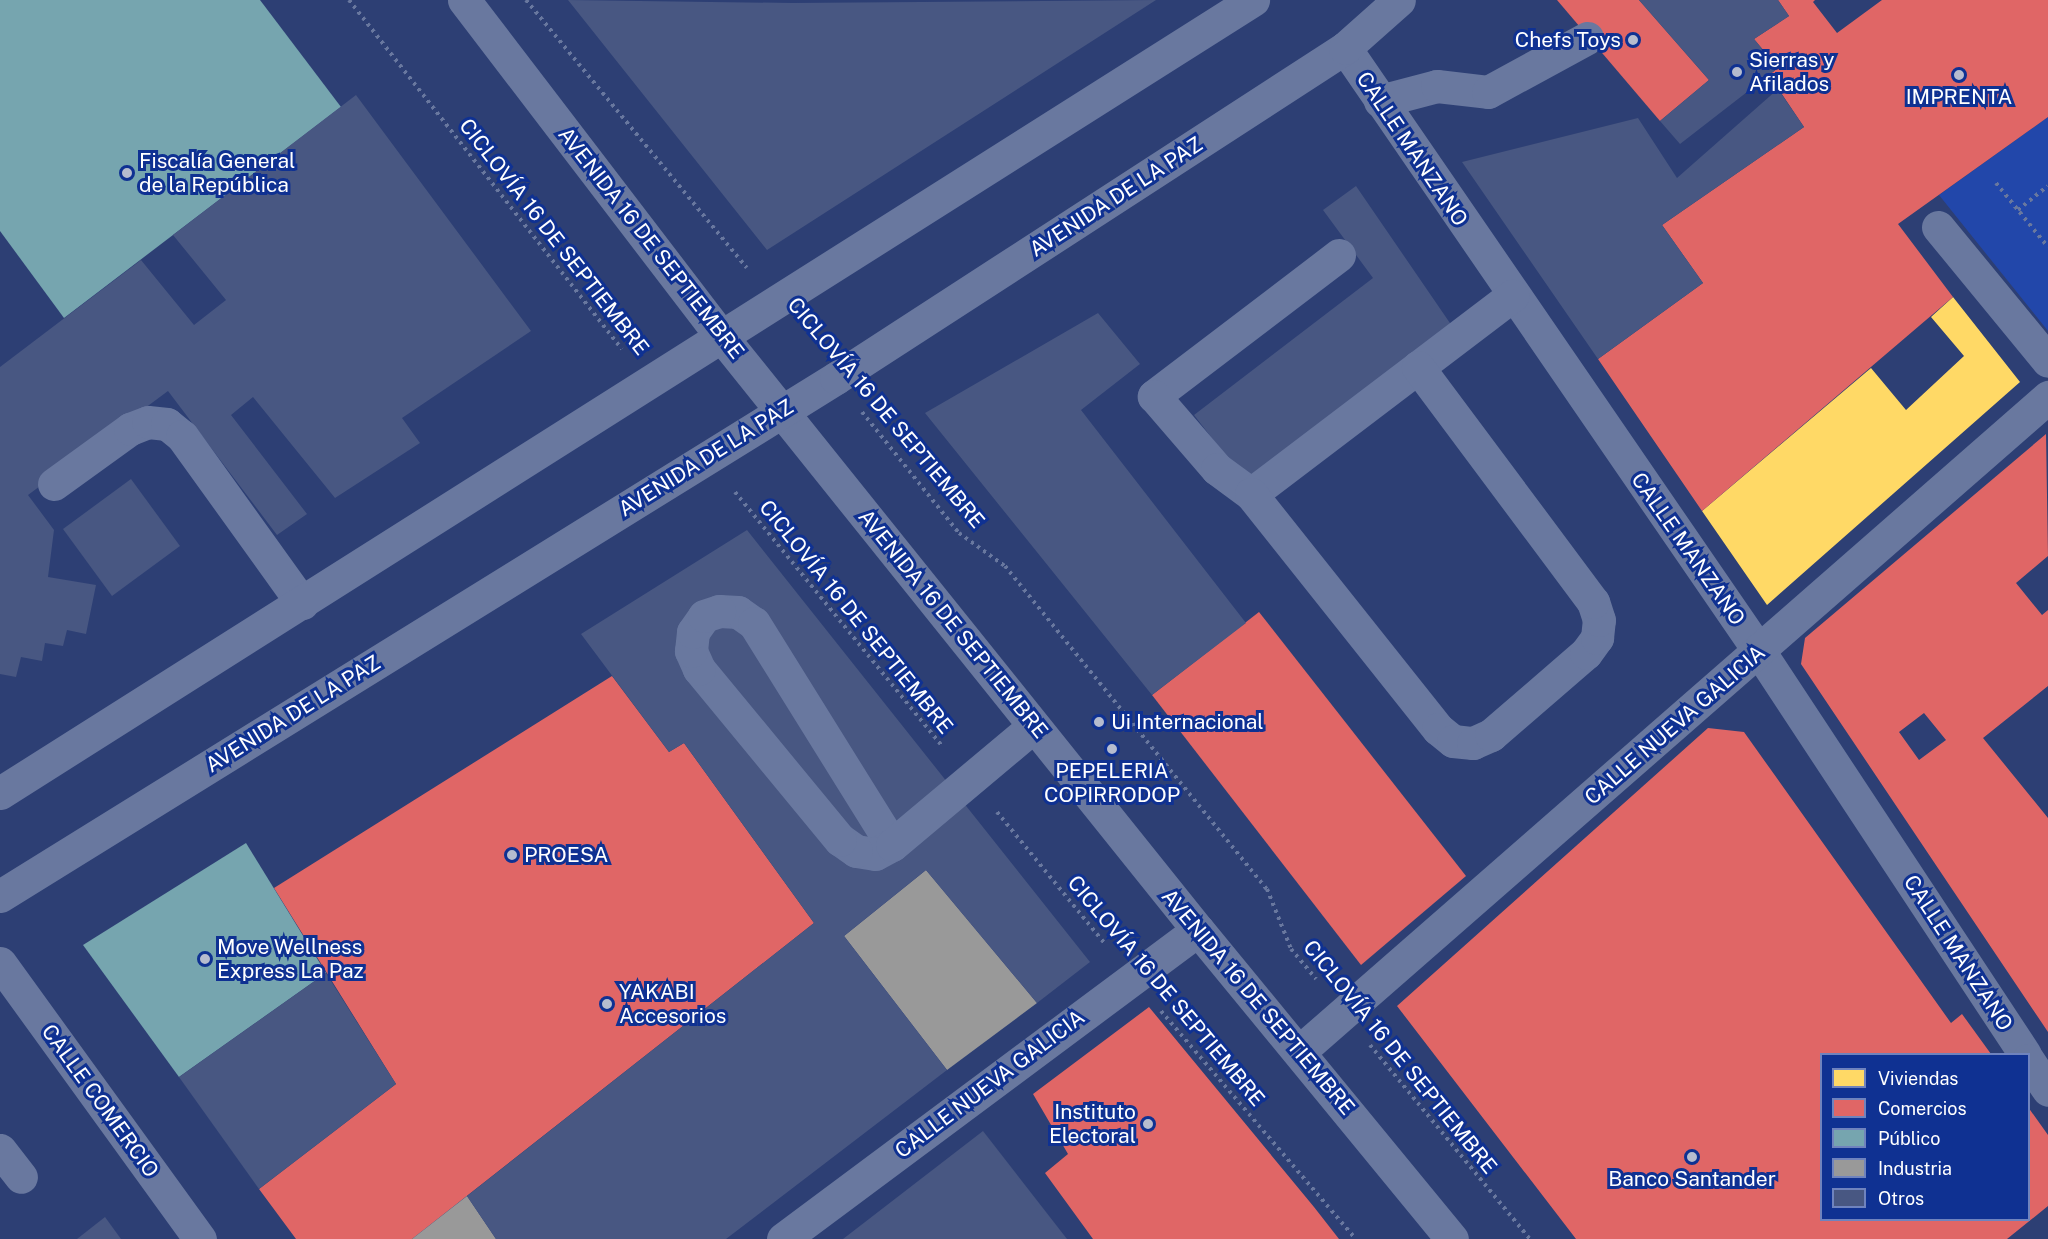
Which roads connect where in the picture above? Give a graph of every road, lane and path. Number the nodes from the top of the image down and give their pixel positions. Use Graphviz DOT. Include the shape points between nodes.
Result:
graph roads {
  1 [pos="349,0"];
  2 [pos="464,0"];
  3 [pos="526,0"];
  4 [pos="1254,0"];
  5 [pos="1399,0"];
  6 [pos="1587,38"];
  7 [pos="1345,48"];
  8 [pos="1380,101"];
  9 [pos="1996,183"];
  10 [pos="2048,186"];
  11 [pos="2018,210"];
  12 [pos="1938,227"];
  13 [pos="2048,247"];
  14 [pos="1339,255"];
  15 [pos="1512,296"];
  16 [pos="776,304"];
  17 [pos="722,337"];
  18 [pos="2048,361"];
  19 [pos="1418,367"];
  20 [pos="836,378"];
  21 [pos="648,382"];
  22 [pos="2048,397"];
  23 [pos="783,411"];
  24 [pos="707,457"];
  25 [pos="54,484"];
  26 [pos="1251,494"];
  27 [pos="302,603"];
  28 [pos="1759,651"];
  29 [pos="1034,726"];
  30 [pos="970,780"];
  31 [pos="0,793"];
  32 [pos="892,845"];
  33 [pos="0,896"];
  34 [pos="1198,930"];
  35 [pos="0,963"];
  36 [pos="1133,978"];
  37 [pos="1345,1014"];
  38 [pos="1300,1052"];
  39 [pos="2024,1053"];
  40 [pos="2030,1063"];
  41 [pos="2048,1090"];
  42 [pos="0,1150"];
  43 [pos="21,1177"];
  44 [pos="200,1239"];
  45 [pos="783,1239"];
  46 [pos="1356,1239"];
  47 [pos="1452,1239"];
  48 [pos="1530,1239"];
  1 -- 21 [label="path, CICLOVÍA 16 DE SEPTIEMBRE"];
  2 -- 17 [label="street, AVENIDA 16 DE SEPTIEMBRE"];
  3 -- 16 [label="path, CICLOVÍA 16 DE SEPTIEMBRE"];
  4 -- 16 [label="street"];
  5 -- 7 [label="street, AVENIDA DE LA PAZ"];
  6 -- 8 [label="street" via="1488,92 1437,86"];
  7 -- 8 [label="street, CALLE MANZANO"];
  7 -- 20 [label="street, AVENIDA DE LA PAZ"];
  8 -- 15 [label="street, CALLE MANZANO"];
  9 -- 11 [label="path"];
  10 -- 11 [label="path"];
  11 -- 13 [label="path"];
  12 -- 18 [label="street"];
  14 -- 26 [label="street" via="1154,396 1217,469"];
  15 -- 19 [label="street"];
  15 -- 28 [label="street, CALLE MANZANO"];
  16 -- 17 [label="street"];
  17 -- 21 [label="street"];
  17 -- 23 [label="street, AVENIDA 16 DE SEPTIEMBRE"];
  19 -- 26 [label="street"];
  19 -- 26 [label="street" via="1593,602 1599,620 1597,638 1586,653 1491,735 1473,742 1453,741 1438,729"];
  20 -- 23 [label="street, AVENIDA DE LA PAZ"];
  20 -- 37 [label="path, CICLOVÍA 16 DE SEPTIEMBRE" via="959,533 1005,566 1267,889 1291,949"];
  21 -- 27 [label="street"];
  22 -- 28 [label="street, CALLE NUEVA GALICIA"];
  23 -- 24 [label="street, AVENIDA DE LA PAZ"];
  23 -- 29 [label="street, AVENIDA 16 DE SEPTIEMBRE"];
  24 -- 30 [label="path, CICLOVÍA 16 DE SEPTIEMBRE"];
  24 -- 33 [label="street, AVENIDA DE LA PAZ"];
  25 -- 27 [label="street" via="130,429 148,422 167,424 182,436"];
  27 -- 31 [label="street"];
  28 -- 37 [label="street, CALLE NUEVA GALICIA"];
  28 -- 39 [label="street, CALLE MANZANO"];
  29 -- 30 [label="street"];
  29 -- 34 [label="street, AVENIDA 16 DE SEPTIEMBRE"];
  30 -- 32 [label="street"];
  30 -- 36 [label="path, CICLOVÍA 16 DE SEPTIEMBRE"];
  32 -- 32 [label="street" via="754,623 738,612 719,611 704,616 693,632 691,651 706,678 840,840 856,851 875,854"];
  34 -- 36 [label="street, CALLE NUEVA GALICIA"];
  34 -- 38 [label="street, AVENIDA 16 DE SEPTIEMBRE"];
  35 -- 44 [label="street, CALLE COMERCIO"];
  36 -- 45 [label="street, CALLE NUEVA GALICIA"];
  36 -- 46 [label="path, CICLOVÍA 16 DE SEPTIEMBRE"];
  37 -- 38 [label="street, CALLE NUEVA GALICIA"];
  37 -- 48 [label="path, CICLOVÍA 16 DE SEPTIEMBRE"];
  38 -- 47 [label="street, AVENIDA 16 DE SEPTIEMBRE"];
  40 -- 41 [label="street"];
  42 -- 43 [label="street"];
}
